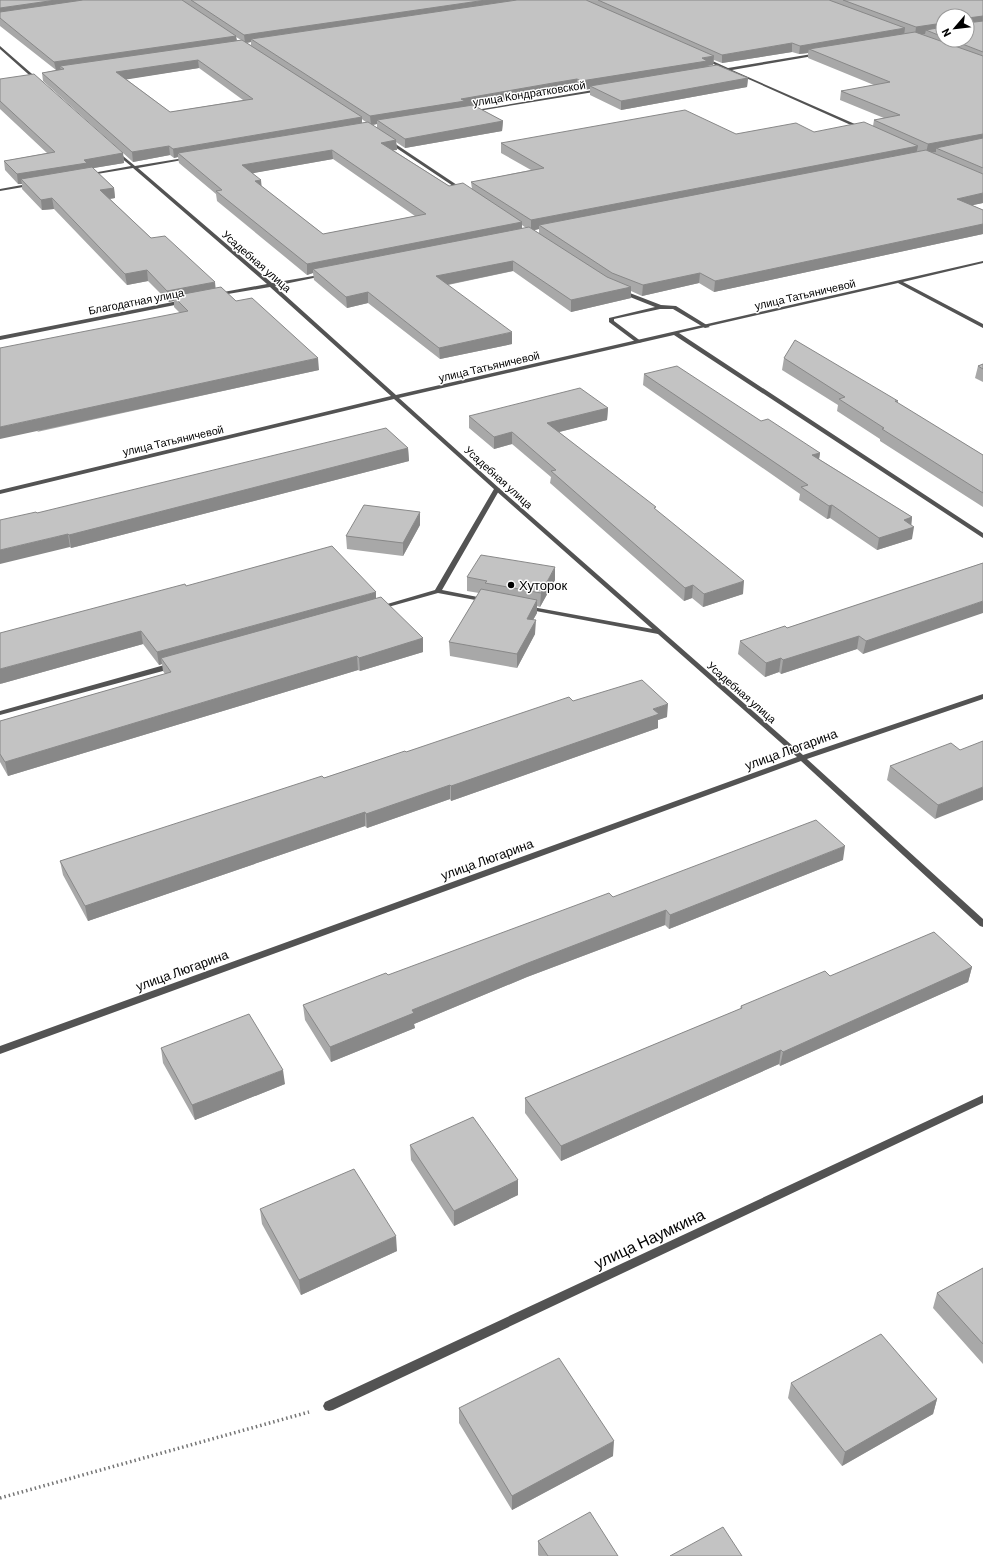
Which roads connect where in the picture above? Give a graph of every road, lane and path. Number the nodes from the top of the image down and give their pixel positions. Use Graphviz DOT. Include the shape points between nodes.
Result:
graph roads {
  1 [pos="0,47"];
  2 [pos="821,54"];
  3 [pos="700,56"];
  4 [pos="728,69"];
  5 [pos="712,72"];
  6 [pos="41,75"];
  7 [pos="30,76"];
  8 [pos="44,86"];
  9 [pos="604,90"];
  10 [pos="463,113"];
  11 [pos="867,131"];
  12 [pos="383,137"];
  13 [pos="113,148"];
  14 [pos="197,157"];
  15 [pos="134,167"];
  16 [pos="79,177"];
  17 [pos="39,183"];
  18 [pos="0,190"];
  19 [pos="466,192"];
  20 [pos="983,262"];
  21 [pos="332,273"];
  22 [pos="900,282"];
  23 [pos="271,285"];
  24 [pos="616,289"];
  25 [pos="209,297"];
  26 [pos="186,302"];
  27 [pos="660,307"];
  28 [pos="983,326"];
  29 [pos="707,327"];
  30 [pos="676,334"];
  31 [pos="0,338"];
  32 [pos="639,342"];
  33 [pos="395,397"];
  34 [pos="497,488"];
  35 [pos="0,492"];
  36 [pos="983,536"];
  37 [pos="438,591"];
  38 [pos="493,601"];
  39 [pos="517,606"];
  40 [pos="369,611"];
  41 [pos="658,632"];
  42 [pos="177,664"];
  43 [pos="983,696"];
  44 [pos="0,713"];
  45 [pos="802,758"];
  46 [pos="983,924"];
  47 [pos="0,1050"];
  48 [pos="983,1098"];
  49 [pos="329,1406"];
  50 [pos="0,1498"];
  1 -- 7 [label="street"];
  2 -- 4 [label="street"];
  3 -- 4 [label="street"];
  4 -- 5 [label="street"];
  4 -- 11 [label="street"];
  6 -- 7 [label="street"];
  7 -- 8 [label="street"];
  9 -- 10 [label="street, улица Кондратковской"];
  12 -- 19 [label="street"];
  13 -- 15 [label="street, Усадебная улица"];
  14 -- 15 [label="street"];
  15 -- 16 [label="street"];
  15 -- 23 [label="street, Усадебная улица"];
  17 -- 18 [label="street"];
  20 -- 22 [label="street, улица Татьяничевой"];
  21 -- 23 [label="street"];
  22 -- 28 [label="street"];
  22 -- 29 [label="street, улица Татьяничевой"];
  23 -- 25 [label="street"];
  23 -- 33 [label="street, Усадебная улица"];
  24 -- 27 [label="street"];
  26 -- 31 [label="street, Благодатная улица"];
  27 -- 29 [label="street" via="674,307"];
  27 -- 32 [label="street" via="612,318 611,321"];
  29 -- 30 [label="street, улица Татьяничевой"];
  30 -- 32 [label="street, улица Татьяничевой"];
  30 -- 36 [label="street"];
  32 -- 33 [label="street, улица Татьяничевой"];
  33 -- 34 [label="street, Усадебная улица"];
  33 -- 35 [label="street, улица Татьяничевой"];
  34 -- 37 [label="street"];
  34 -- 41 [label="street, Усадебная улица"];
  37 -- 38 [label="street"];
  37 -- 40 [label="street"];
  39 -- 41 [label="street"];
  41 -- 45 [label="street, Усадебная улица"];
  42 -- 44 [label="street"];
  43 -- 45 [label="street, улица Люгарина"];
  45 -- 46 [label="street, Усадебная улица"];
  45 -- 47 [label="street, улица Люгарина"];
  48 -- 49 [label="street, улица Наумкина"];
  49 -- 50 [label="path"];
}
